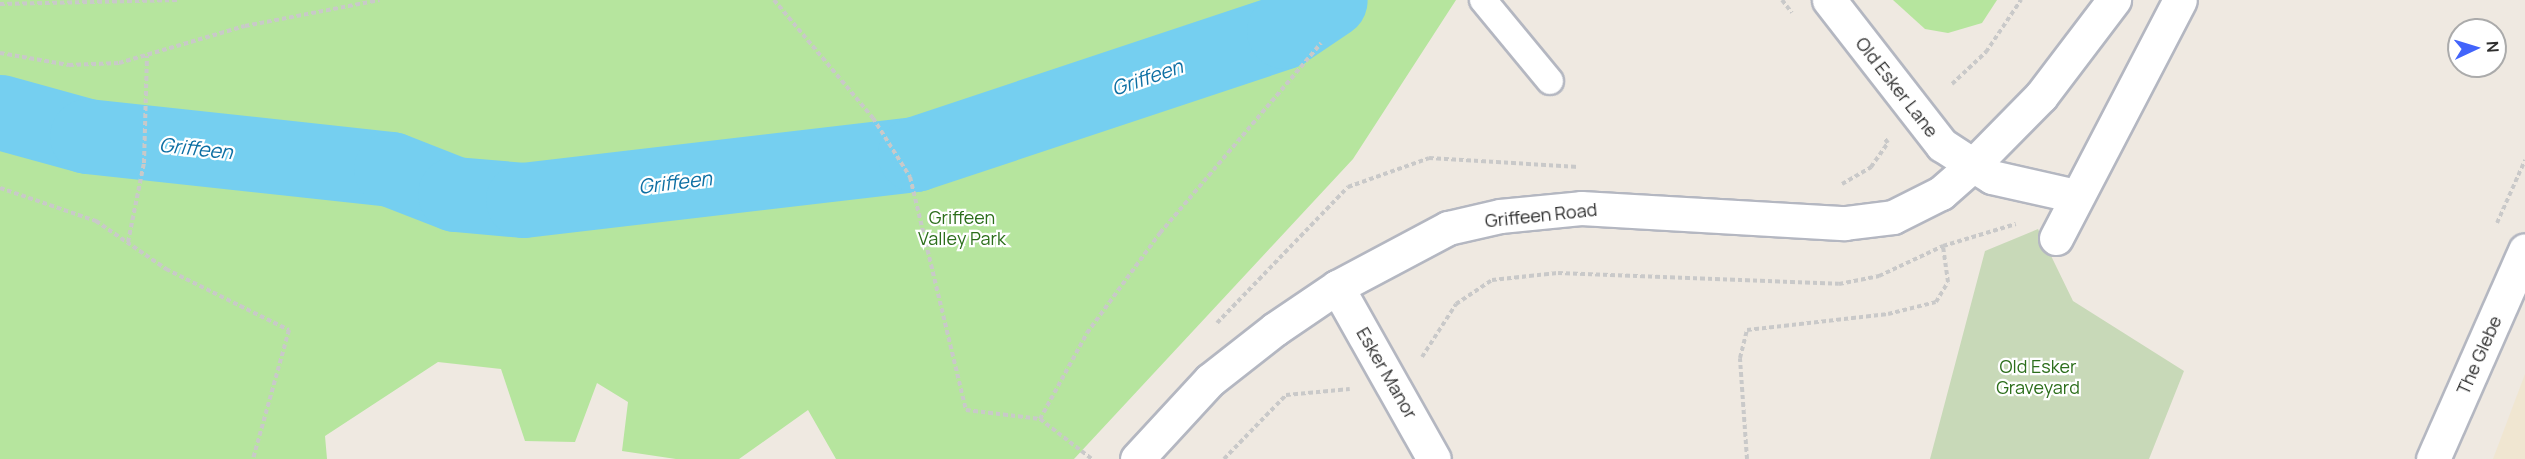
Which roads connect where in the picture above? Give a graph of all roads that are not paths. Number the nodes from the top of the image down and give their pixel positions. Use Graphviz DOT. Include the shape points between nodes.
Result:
graph roads {
  1 [pos="1483,0"];
  2 [pos="1828,0"];
  3 [pos="2114,0"];
  4 [pos="2180,0"];
  5 [pos="1550,81"];
  6 [pos="1973,165"];
  7 [pos="2076,196"];
  8 [pos="2056,238"];
  9 [pos="2525,250"];
  10 [pos="1337,287"];
  11 [pos="1137,459"];
  12 [pos="1434,459"];
  13 [pos="2433,459"];
  1 -- 5 [label="lane"];
  2 -- 6 [label="street, Old Esker Lane" via="1942,145"];
  3 -- 6 [label="street, Griffeen Road" via="2041,96"];
  4 -- 7 [label="street"];
  6 -- 7 [label="street" via="1992,177"];
  6 -- 10 [label="street, Griffeen Road" via="1941,193 1893,217 1845,223 1581,208 1500,216 1448,228"];
  7 -- 8 [label="street"];
  9 -- 13 [label="street, The Glebe"];
  10 -- 11 [label="street, Griffeen Road" via="1210,380"];
  10 -- 12 [label="street, Esker Manor"];
}
